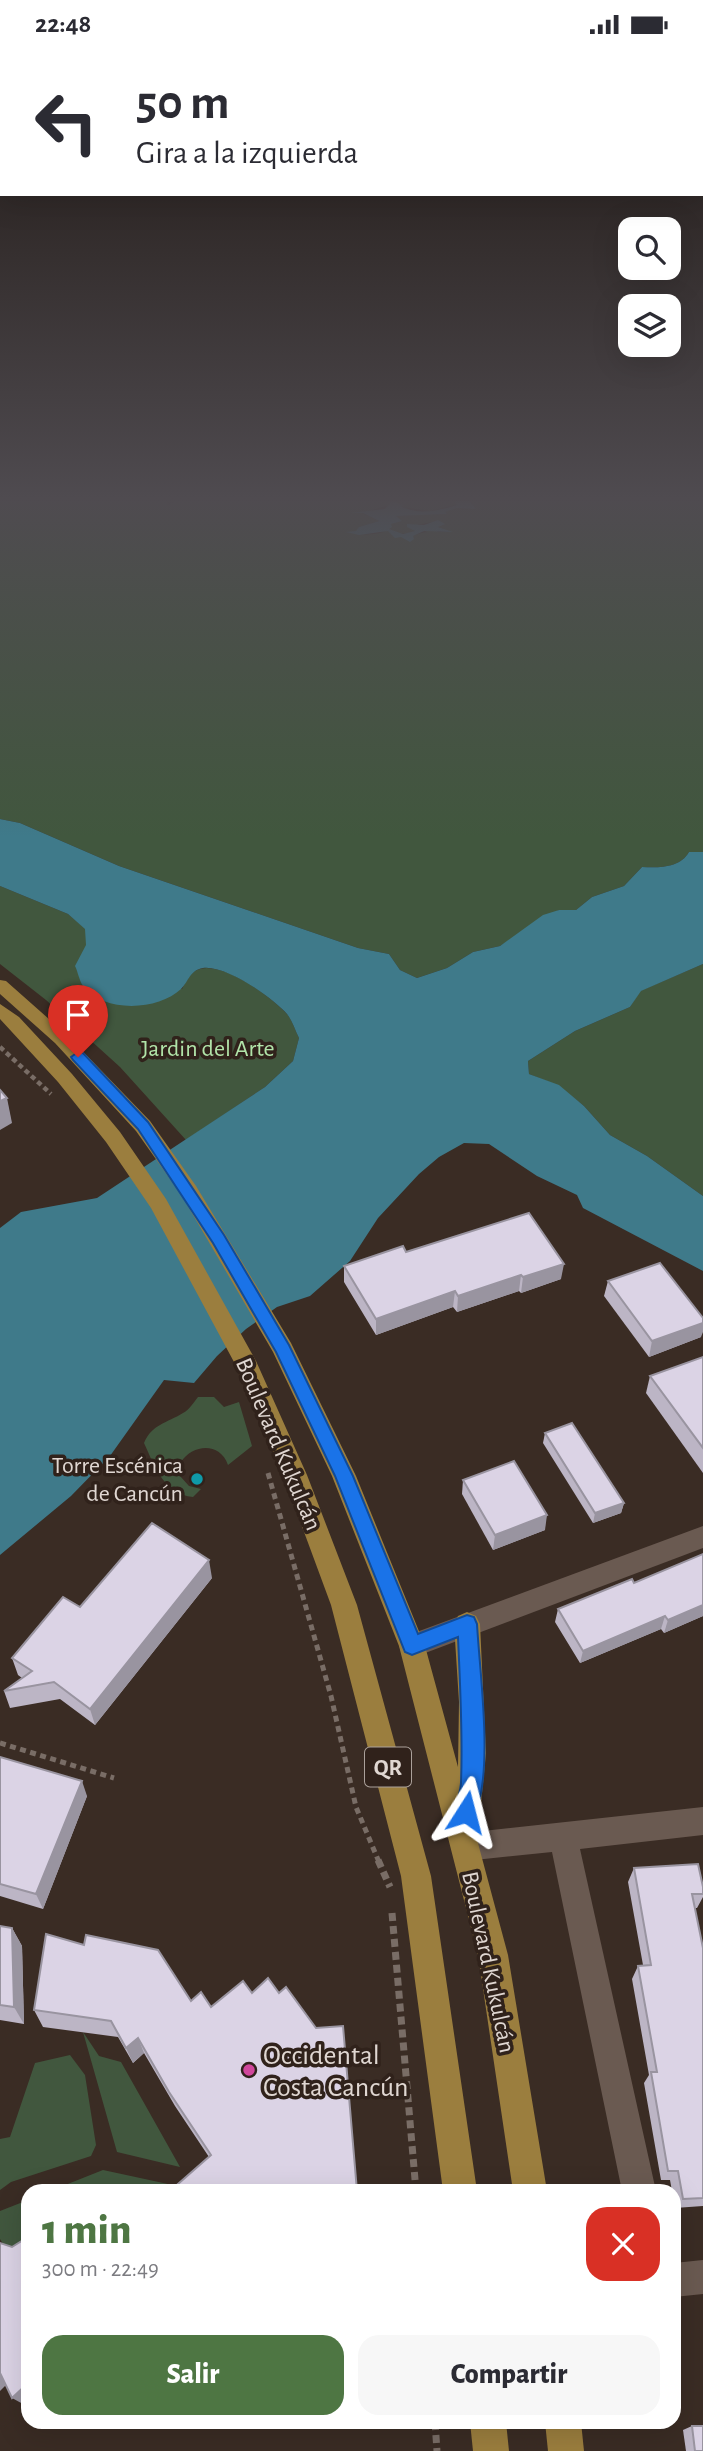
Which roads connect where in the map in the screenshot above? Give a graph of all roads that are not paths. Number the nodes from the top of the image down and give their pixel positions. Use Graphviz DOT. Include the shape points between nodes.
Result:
graph roads {
  1 [pos="0,985"];
  2 [pos="0,1010"];
  3 [pos="703,1537"];
  4 [pos="467,1624"];
  5 [pos="412,1646"];
  6 [pos="703,1821"];
  7 [pos="563,1836"];
  8 [pos="463,1839"];
  9 [pos="459,2184"];
  10 [pos="529,2184"];
  11 [pos="638,2184"];
  12 [pos="703,2277"];
  13 [pos="681,2279"];
  14 [pos="564,2429"];
  15 [pos="566,2451"];
  1 -- 5 [label="main road, Boulevard Kukulcán / QR" via="61,1039 143,1126 196,1203 283,1349 344,1476"];
  2 -- 9 [label="main road, Boulevard Kukulcán / QR" via="65,1078 159,1203 245,1361 295,1475 344,1605 416,1876"];
  3 -- 4 [label="street"];
  4 -- 5 [label="street"];
  4 -- 8 [label="main road" via="473,1750"];
  5 -- 8 [label="main road, Boulevard Kukulcán / QR"];
  6 -- 7 [label="street"];
  7 -- 8 [label="street"];
  7 -- 11 [label="street"];
  8 -- 10 [label="main road, Boulevard Kukulcán / QR" via="493,1955"];
  12 -- 13 [label="street"];
  14 -- 15 [label="main road"];
}
